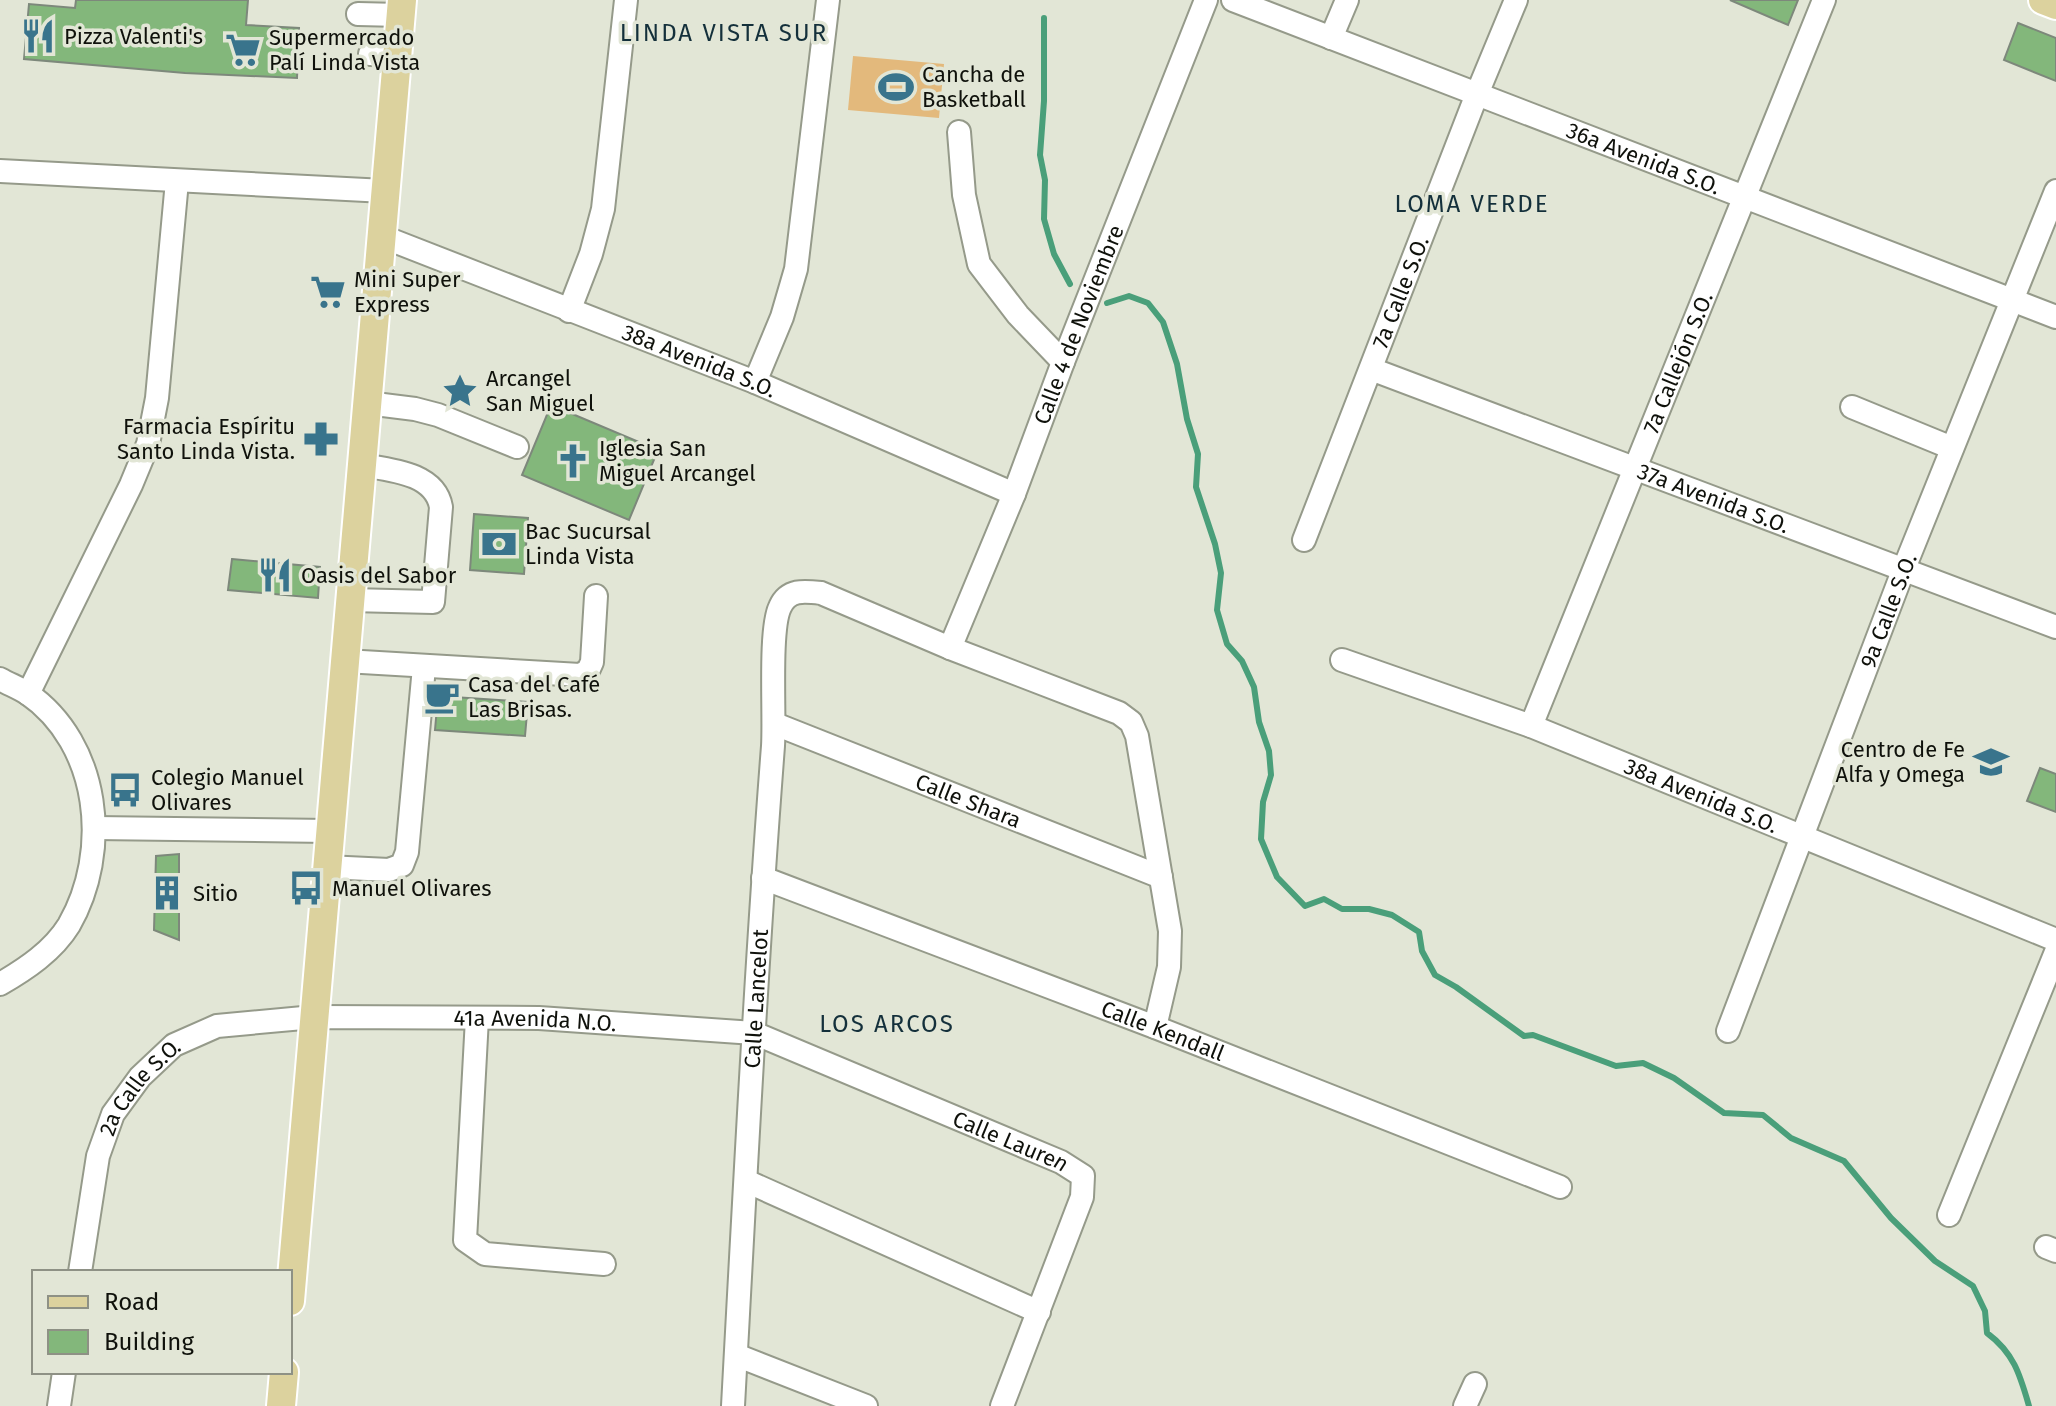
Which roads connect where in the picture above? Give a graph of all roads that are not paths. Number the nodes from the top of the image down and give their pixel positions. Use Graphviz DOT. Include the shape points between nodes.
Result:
graph roads {
  1 [pos="626,0"];
  2 [pos="828,0"];
  3 [pos="1206,0"];
  4 [pos="1233,0"];
  5 [pos="1347,0"];
  6 [pos="1516,0"];
  7 [pos="1824,0"];
  8 [pos="2043,0"];
  9 [pos="2056,5"];
  10 [pos="401,7"];
  11 [pos="358,14"];
  12 [pos="1331,38"];
  13 [pos="1477,94"];
  14 [pos="959,132"];
  15 [pos="0,171"];
  16 [pos="177,181"];
  17 [pos="385,191"];
  18 [pos="2056,191"];
  19 [pos="1745,195"];
  20 [pos="381,236"];
  21 [pos="2012,300"];
  22 [pos="569,311"];
  23 [pos="2056,317"];
  24 [pos="1063,362"];
  25 [pos="1371,369"];
  26 [pos="755,382"];
  27 [pos="367,403"];
  28 [pos="1852,407"];
  29 [pos="517,447"];
  30 [pos="1952,448"];
  31 [pos="362,465"];
  32 [pos="1634,470"];
  33 [pos="1014,494"];
  34 [pos="1304,540"];
  35 [pos="1903,571"];
  36 [pos="596,596"];
  37 [pos="350,600"];
  38 [pos="2056,627"];
  39 [pos="950,648"];
  40 [pos="1342,660"];
  41 [pos="345,661"];
  42 [pos="424,667"];
  43 [pos="0,679"];
  44 [pos="28,694"];
  45 [pos="775,724"];
  46 [pos="1531,726"];
  47 [pos="95,828"];
  48 [pos="329,831"];
  49 [pos="1804,837"];
  50 [pos="326,867"];
  51 [pos="1161,877"];
  52 [pos="763,878"];
  53 [pos="2056,940"];
  54 [pos="2056,952"];
  55 [pos="0,984"];
  56 [pos="314,1017"];
  57 [pos="477,1018"];
  58 [pos="1155,1027"];
  59 [pos="1728,1031"];
  60 [pos="754,1033"];
  61 [pos="746,1181"];
  62 [pos="1560,1187"];
  63 [pos="1949,1215"];
  64 [pos="604,1264"];
  65 [pos="80,1270"];
  66 [pos="292,1277"];
  67 [pos="1039,1312"];
  68 [pos="736,1355"];
  69 [pos="64,1374"];
  70 [pos="284,1374"];
  71 [pos="1475,1384"];
  72 [pos="59,1406"];
  73 [pos="281,1406"];
  74 [pos="733,1406"];
  75 [pos="866,1406"];
  76 [pos="1002,1406"];
  77 [pos="1465,1406"];
  1 -- 22 [label="street" via="603,209"];
  2 -- 26 [label="street" via="796,269"];
  3 -- 24 [label="street, Calle 4 de Noviembre"];
  4 -- 12 [label="street, 36a Avenida S.O."];
  5 -- 12 [label="street"];
  6 -- 13 [label="street, 7a Calle S.O."];
  7 -- 19 [label="street, 7a Callejón S.O."];
  8 -- 9 [label="main road"];
  10 -- 11 [label="street"];
  10 -- 17 [label="main road" via="383,54"];
  12 -- 13 [label="street, 36a Avenida S.O."];
  13 -- 19 [label="street, 36a Avenida S.O."];
  13 -- 25 [label="street, 7a Calle S.O."];
  14 -- 24 [label="street" via="964,195 979,264"];
  15 -- 16 [label="street"];
  16 -- 17 [label="street"];
  16 -- 44 [label="street" via="148,444"];
  17 -- 20 [label="main road"];
  18 -- 21 [label="street, 9a Calle S.O."];
  19 -- 21 [label="street, 36a Avenida S.O."];
  19 -- 32 [label="street, 7a Callejón S.O."];
  20 -- 22 [label="street, 38a Avenida S.O."];
  20 -- 27 [label="main road"];
  21 -- 23 [label="street, 36a Avenida S.O."];
  21 -- 30 [label="street, 9a Calle S.O."];
  22 -- 26 [label="street, 38a Avenida S.O."];
  24 -- 33 [label="street, Calle 4 de Noviembre"];
  25 -- 32 [label="street, 37a Avenida S.O."];
  25 -- 34 [label="street, 7a Calle S.O."];
  26 -- 33 [label="street, 38a Avenida S.O."];
  27 -- 29 [label="street" via="438,415"];
  27 -- 31 [label="main road"];
  28 -- 30 [label="street"];
  30 -- 35 [label="street, 9a Calle S.O."];
  31 -- 37 [label="main road"];
  31 -- 37 [label="street" via="412,477 439,495 433,602"];
  32 -- 35 [label="street, 37a Avenida S.O."];
  32 -- 46 [label="street, 7a Callejón S.O."];
  33 -- 39 [label="street, Calle 4 de Noviembre"];
  35 -- 38 [label="street, 37a Avenida S.O."];
  35 -- 49 [label="street, 9a Calle S.O."];
  36 -- 42 [label="street" via="592,662 580,675"];
  37 -- 41 [label="main road"];
  39 -- 45 [label="street, Calle Lancelot" via="821,593 787,595 775,630"];
  39 -- 51 [label="street" via="1131,722"];
  40 -- 46 [label="street, 38a Avenida S.O."];
  41 -- 42 [label="street"];
  41 -- 48 [label="main road"];
  42 -- 50 [label="street" via="402,865 389,870"];
  43 -- 44 [label="street"];
  44 -- 47 [label="street" via="56,721 78,754 91,791"];
  45 -- 51 [label="street, Calle Shara"];
  45 -- 52 [label="street, Calle Lancelot"];
  46 -- 49 [label="street, 38a Avenida S.O."];
  47 -- 48 [label="street"];
  47 -- 55 [label="street" via="89,879 68,927 33,965"];
  48 -- 50 [label="main road"];
  49 -- 53 [label="street, 38a Avenida S.O."];
  49 -- 59 [label="street, 9a Calle S.O."];
  50 -- 56 [label="main road"];
  51 -- 58 [label="street" via="1170,931 1169,967"];
  52 -- 58 [label="street, Calle Kendall"];
  52 -- 60 [label="street, Calle Lancelot"];
  54 -- 63 [label="street"];
  56 -- 57 [label="street, 41a Avenida N.O."];
  56 -- 65 [label="street, 2a Calle S.O." via="217,1026 174,1045 140,1077 113,1114 98,1156"];
  56 -- 66 [label="main road"];
  57 -- 60 [label="street, 41a Avenida N.O."];
  57 -- 64 [label="street" via="465,1240 485,1254"];
  58 -- 62 [label="street, Calle Kendall"];
  60 -- 61 [label="street, Calle Lancelot"];
  60 -- 67 [label="street, Calle Lauren" via="1061,1162 1083,1176 1082,1197"];
  61 -- 67 [label="street"];
  61 -- 68 [label="street, Calle Lancelot"];
  67 -- 76 [label="street, Calle Lauren"];
  68 -- 74 [label="street, Calle Lancelot"];
  68 -- 75 [label="street"];
  69 -- 72 [label="street"];
  70 -- 73 [label="main road"];
  71 -- 77 [label="street"];
}
